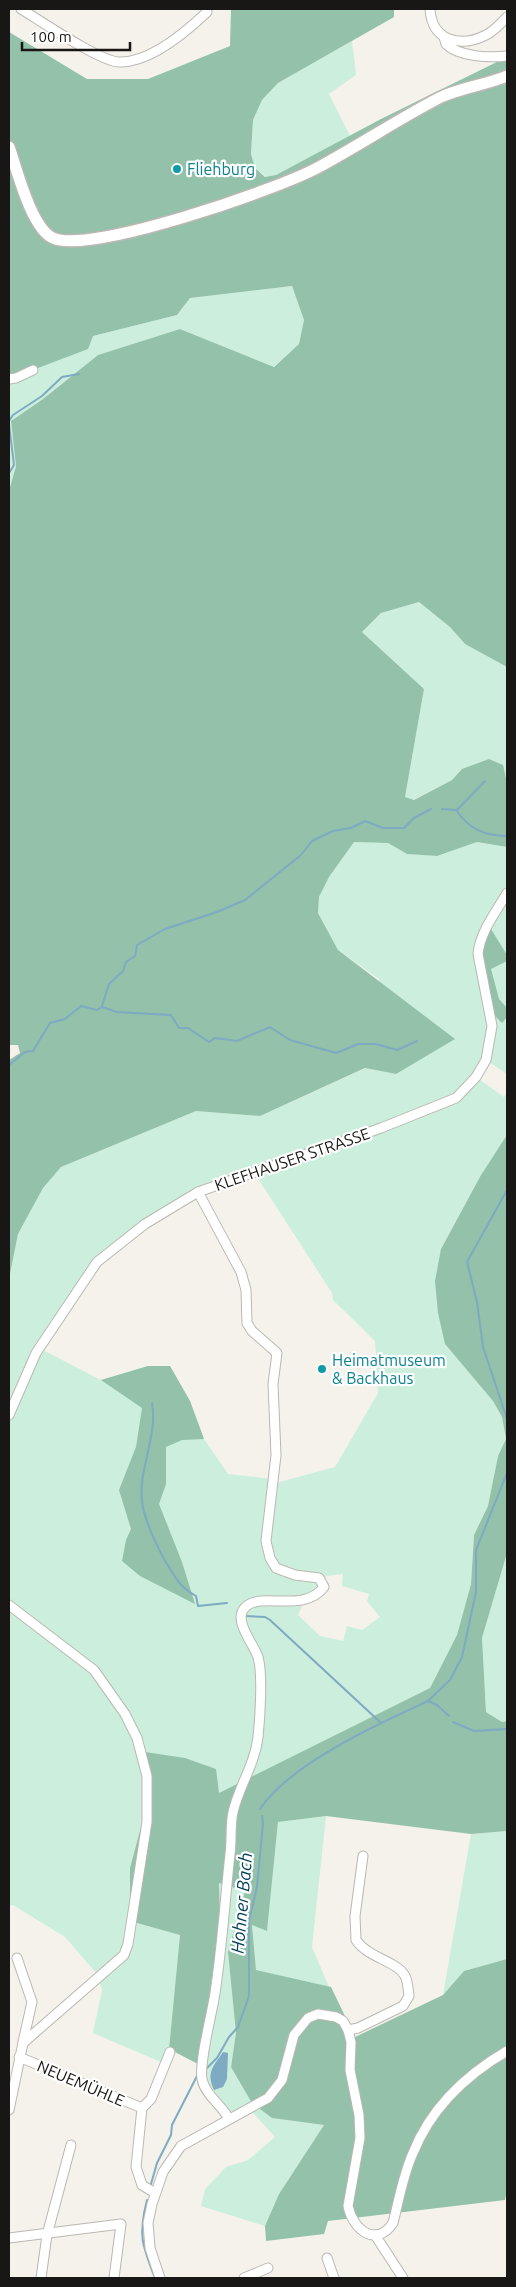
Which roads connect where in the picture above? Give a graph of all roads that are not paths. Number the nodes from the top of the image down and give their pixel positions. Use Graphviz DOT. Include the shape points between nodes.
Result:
graph roads {
  1 [pos="21,9"];
  2 [pos="430,9"];
  3 [pos="207,12"];
  4 [pos="507,17"];
  5 [pos="444,37"];
  6 [pos="507,56"];
  7 [pos="507,76"];
  8 [pos="9,147"];
  9 [pos="33,370"];
  10 [pos="9,379"];
  11 [pos="507,893"];
  12 [pos="198,1192"];
  13 [pos="9,1415"];
  14 [pos="9,1605"];
  15 [pos="363,1856"];
  16 [pos="17,1958"];
  17 [pos="348,2030"];
  18 [pos="23,2043"];
  19 [pos="507,2051"];
  20 [pos="170,2052"];
  21 [pos="19,2057"];
  22 [pos="142,2108"];
  23 [pos="9,2110"];
  24 [pos="229,2119"];
  25 [pos="71,2144"];
  26 [pos="155,2193"];
  27 [pos="48,2235"];
  28 [pos="375,2235"];
  29 [pos="9,2238"];
  30 [pos="327,2258"];
  31 [pos="268,2268"];
  32 [pos="41,2278"];
  33 [pos="114,2278"];
  34 [pos="160,2278"];
  35 [pos="244,2278"];
  36 [pos="334,2278"];
  37 [pos="403,2278"];
  1 -- 3 [label="street" via="99,56 117,62 138,59 150,53 184,33"];
  2 -- 5 [label="street" via="432,25"];
  4 -- 5 [label="street" via="479,38 460,40"];
  5 -- 6 [label="street" via="446,44 455,50 487,58"];
  7 -- 8 [label="street" via="441,97 316,169 234,202 135,231 87,239 55,239 42,229 32,212"];
  9 -- 10 [label="street"];
  11 -- 12 [label="street, KLEFHAUSER STRASSE" via="479,945 492,1026 486,1060 476,1077 456,1098"];
  12 -- 13 [label="street, KLEFHAUSER STRASSE" via="145,1224 97,1262 36,1353"];
  12 -- 24 [label="street" via="241,1272 246,1290 247,1323 277,1353 273,1384 276,1455 266,1541 270,1558 276,1568 285,1573 319,1578 324,1587 312,1598 295,1602 269,1600 253,1603 242,1614 241,1620 260,1668 258,1736 251,1766 233,1813 215,1992 202,2068 203,2084"];
  14 -- 18 [label="street" via="94,1670 125,1714 142,1751 148,1788 147,1822 124,1955"];
  15 -- 17 [label="street" via="356,1940 368,1953 400,1970 405,1976 409,1996 403,2006"];
  16 -- 18 [label="street" via="32,2002"];
  17 -- 24 [label="street" via="336,2017 318,2014 308,2018 294,2035 282,2080 268,2098"];
  17 -- 28 [label="street" via="360,2138 348,2206 355,2224 364,2233"];
  18 -- 21 [label="street"];
  19 -- 28 [label="street" via="470,2076 444,2101 413,2152 393,2223 387,2231"];
  20 -- 22 [label="street, NEUEMÜHLE" via="152,2099"];
  21 -- 22 [label="street, NEUEMÜHLE"];
  21 -- 23 [label="street"];
  22 -- 26 [label="street, NEUEMÜHLE" via="136,2167 142,2185"];
  24 -- 26 [label="street" via="181,2146 162,2172"];
  25 -- 27 [label="street"];
  26 -- 34 [label="street" via="148,2223 150,2248"];
  27 -- 29 [label="street"];
  27 -- 32 [label="street"];
  27 -- 33 [label="street" via="121,2224"];
  28 -- 37 [label="street"];
  30 -- 36 [label="street"];
  31 -- 35 [label="street"];
}
